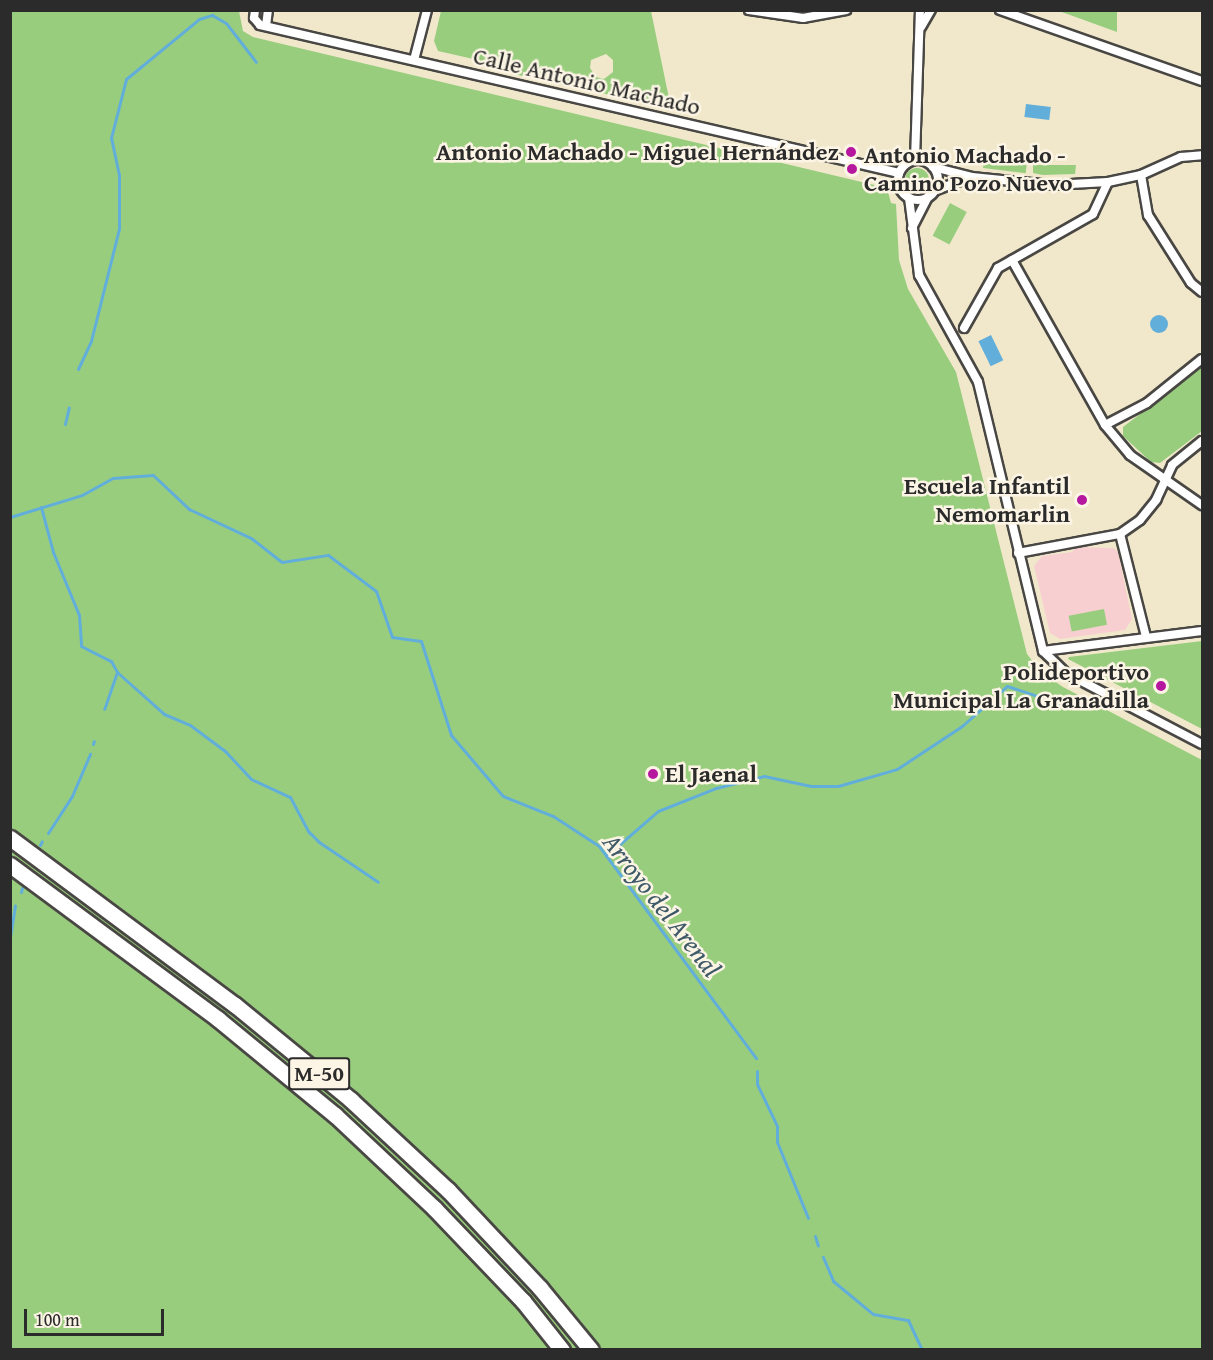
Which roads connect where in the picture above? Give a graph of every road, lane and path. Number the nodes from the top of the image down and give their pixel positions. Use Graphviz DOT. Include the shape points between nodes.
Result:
graph roads {
  1 [pos="427,10"];
  2 [pos="749,10"];
  3 [pos="846,10"];
  4 [pos="913,10"];
  5 [pos="922,10"];
  6 [pos="932,10"];
  7 [pos="1000,10"];
  8 [pos="267,12"];
  9 [pos="255,14"];
  10 [pos="266,26"];
  11 [pos="921,27"];
  12 [pos="414,60"];
  13 [pos="1203,81"];
  14 [pos="1203,155"];
  15 [pos="915,160"];
  16 [pos="933,167"];
  17 [pos="899,173"];
  18 [pos="1141,175"];
  19 [pos="972,177"];
  20 [pos="1108,182"];
  21 [pos="931,194"];
  22 [pos="909,198"];
  23 [pos="912,228"];
  24 [pos="1012,260"];
  25 [pos="1203,292"];
  26 [pos="964,328"];
  27 [pos="1203,359"];
  28 [pos="1105,425"];
  29 [pos="1203,441"];
  30 [pos="1166,483"];
  31 [pos="1203,505"];
  32 [pos="1120,534"];
  33 [pos="1018,553"];
  34 [pos="1203,631"];
  35 [pos="1146,637"];
  36 [pos="1043,651"];
  37 [pos="1203,744"];
  38 [pos="10,838"];
  39 [pos="10,865"];
  40 [pos="562,1350"];
  41 [pos="591,1350"];
  1 -- 12 [label="street"];
  2 -- 3 [label="street" via="804,18"];
  4 -- 11 [label="street"];
  5 -- 11 [label="street"];
  6 -- 11 [label="street"];
  7 -- 13 [label="street"];
  8 -- 9 [label="street" via="262,18"];
  8 -- 10 [label="street"];
  9 -- 10 [label="street" via="256,21"];
  10 -- 12 [label="street, Calle Antonio Machado"];
  11 -- 15 [label="street"];
  12 -- 17 [label="street, Calle Antonio Machado"];
  14 -- 18 [label="street" via="1181,157"];
  15 -- 16 [label="street"];
  15 -- 17 [label="street" via="905,164"];
  16 -- 19 [label="street"];
  16 -- 21 [label="street" via="938,179"];
  17 -- 22 [label="street" via="900,189"];
  18 -- 20 [label="street"];
  18 -- 25 [label="street" via="1148,215 1191,283"];
  19 -- 20 [label="street" via="1052,185"];
  19 -- 21 [label="street"];
  20 -- 24 [label="street" via="1093,214"];
  21 -- 22 [label="street"];
  21 -- 23 [label="street"];
  22 -- 23 [label="street"];
  23 -- 33 [label="street" via="919,275 978,382"];
  24 -- 26 [label="street" via="991,276"];
  24 -- 28 [label="street"];
  27 -- 28 [label="street" via="1147,403"];
  28 -- 30 [label="street" via="1130,455"];
  29 -- 30 [label="street" via="1172,465"];
  30 -- 31 [label="street"];
  30 -- 32 [label="street" via="1140,520"];
  32 -- 33 [label="street"];
  32 -- 35 [label="street"];
  33 -- 36 [label="street"];
  34 -- 35 [label="street"];
  35 -- 36 [label="street"];
  36 -- 37 [label="street" via="1066,673"];
  38 -- 41 [label="highway, M-50" via="235,1005 351,1100 448,1190 540,1288"];
  39 -- 40 [label="highway, M-50" via="218,1019 335,1115 434,1208 523,1301"];
}
